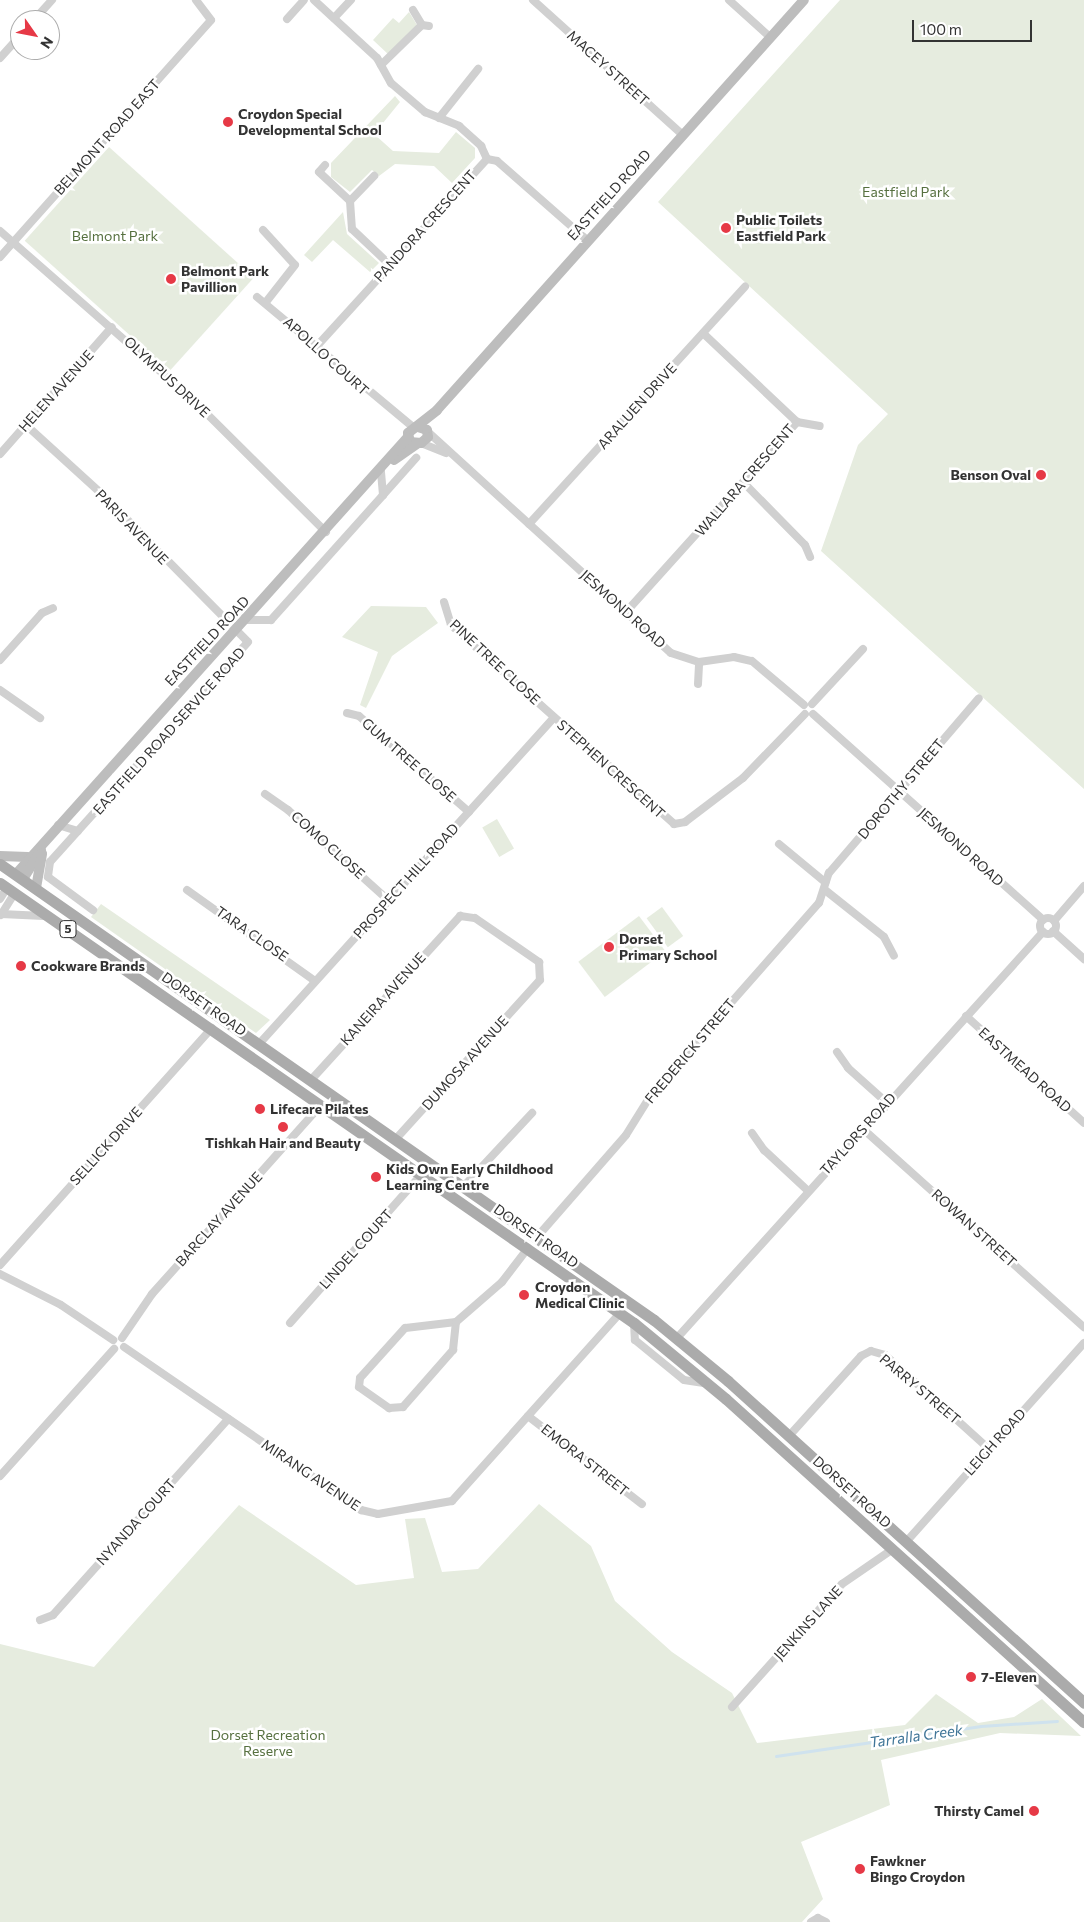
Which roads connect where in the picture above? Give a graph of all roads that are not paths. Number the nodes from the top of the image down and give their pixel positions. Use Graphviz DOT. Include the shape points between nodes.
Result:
graph roads {
  1 [pos="52,0"];
  2 [pos="196,0"];
  3 [pos="304,0"];
  4 [pos="314,0"];
  5 [pos="351,0"];
  6 [pos="533,0"];
  7 [pos="729,0"];
  8 [pos="804,0"];
  9 [pos="43,10"];
  10 [pos="413,10"];
  11 [pos="334,18"];
  12 [pos="286,19"];
  13 [pos="770,38"];
  14 [pos="10,47"];
  15 [pos="0,58"];
  16 [pos="382,65"];
  17 [pos="478,69"];
  18 [pos="439,118"];
  19 [pos="683,135"];
  20 [pos="487,159"];
  21 [pos="325,165"];
  22 [pos="375,176"];
  23 [pos="350,201"];
  24 [pos="262,230"];
  25 [pos="0,231"];
  26 [pos="588,241"];
  27 [pos="13,242"];
  28 [pos="0,257"];
  29 [pos="389,264"];
  30 [pos="745,287"];
  31 [pos="257,297"];
  32 [pos="266,302"];
  33 [pos="112,327"];
  34 [pos="703,333"];
  35 [pos="316,347"];
  36 [pos="797,422"];
  37 [pos="26,425"];
  38 [pos="820,426"];
  39 [pos="417,432"];
  40 [pos="419,444"];
  41 [pos="0,454"];
  42 [pos="416,458"];
  43 [pos="462,464"];
  44 [pos="382,469"];
  45 [pos="744,483"];
  46 [pos="383,496"];
  47 [pos="529,524"];
  48 [pos="326,532"];
  49 [pos="810,558"];
  50 [pos="444,602"];
  51 [pos="53,608"];
  52 [pos="626,612"];
  53 [pos="247,620"];
  54 [pos="239,629"];
  55 [pos="862,649"];
  56 [pos="0,660"];
  57 [pos="699,662"];
  58 [pos="698,684"];
  59 [pos="0,690"];
  60 [pos="979,698"];
  61 [pos="812,704"];
  62 [pos="804,705"];
  63 [pos="347,713"];
  64 [pos="809,714"];
  65 [pos="40,718"];
  66 [pos="554,718"];
  67 [pos="900,791"];
  68 [pos="265,794"];
  69 [pos="469,812"];
  70 [pos="54,829"];
  71 [pos="78,831"];
  72 [pos="779,844"];
  73 [pos="44,846"];
  74 [pos="0,856"];
  75 [pos="28,857"];
  76 [pos="0,864"];
  77 [pos="19,877"];
  78 [pos="825,886"];
  79 [pos="1084,886"];
  80 [pos="7,888"];
  81 [pos="36,888"];
  82 [pos="187,890"];
  83 [pos="0,899"];
  84 [pos="388,900"];
  85 [pos="94,910"];
  86 [pos="1,915"];
  87 [pos="51,918"];
  88 [pos="1043,920"];
  89 [pos="1054,920"];
  90 [pos="1053,931"];
  91 [pos="1043,932"];
  92 [pos="894,956"];
  93 [pos="1084,959"];
  94 [pos="315,981"];
  95 [pos="534,987"];
  96 [pos="966,1016"];
  97 [pos="220,1017"];
  98 [pos="212,1028"];
  99 [pos="259,1044"];
  100 [pos="838,1052"];
  101 [pos="311,1080"];
  102 [pos="886,1102"];
  103 [pos="321,1104"];
  104 [pos="532,1113"];
  105 [pos="1084,1123"];
  106 [pos="864,1128"];
  107 [pos="752,1133"];
  108 [pos="396,1139"];
  109 [pos="388,1151"];
  110 [pos="422,1174"];
  111 [pos="464,1186"];
  112 [pos="807,1190"];
  113 [pos="537,1237"];
  114 [pos="528,1248"];
  115 [pos="0,1265"];
  116 [pos="0,1274"];
  117 [pos="620,1313"];
  118 [pos="456,1322"];
  119 [pos="290,1323"];
  120 [pos="634,1323"];
  121 [pos="1084,1327"];
  122 [pos="122,1338"];
  123 [pos="677,1338"];
  124 [pos="113,1340"];
  125 [pos="1084,1343"];
  126 [pos="124,1347"];
  127 [pos="114,1349"];
  128 [pos="668,1350"];
  129 [pos="709,1384"];
  130 [pos="528,1416"];
  131 [pos="228,1419"];
  132 [pos="789,1436"];
  133 [pos="989,1449"];
  134 [pos="0,1476"];
  135 [pos="642,1504"];
  136 [pos="906,1542"];
  137 [pos="893,1549"];
  138 [pos="40,1620"];
  139 [pos="1009,1635"];
  140 [pos="999,1645"];
  141 [pos="1084,1703"];
  142 [pos="732,1707"];
  143 [pos="1084,1722"];
  144 [pos="811,1922"];
  145 [pos="826,1922"];
  1 -- 9 [label="street"];
  2 -- 27 [label="street, BELMONT ROAD EAST" via="211,16"];
  3 -- 12 [label="street"];
  4 -- 11 [label="street"];
  5 -- 11 [label="street"];
  6 -- 19 [label="street, MACEY STREET"];
  7 -- 13 [label="street"];
  8 -- 13 [label="main road, EASTFIELD ROAD"];
  10 -- 16 [label="street" via="426,25"];
  11 -- 16 [label="street"];
  13 -- 19 [label="main road, EASTFIELD ROAD"];
  14 -- 15 [label="street"];
  16 -- 18 [label="street" via="391,83 425,112"];
  17 -- 18 [label="street"];
  18 -- 20 [label="street" via="459,126 481,146"];
  19 -- 26 [label="main road, EASTFIELD ROAD"];
  20 -- 26 [label="street, PANDORA CRESCENT" via="497,161"];
  20 -- 29 [label="street, PANDORA CRESCENT"];
  21 -- 23 [label="street" via="319,172"];
  22 -- 23 [label="street"];
  23 -- 29 [label="street" via="352,229"];
  24 -- 32 [label="street" via="295,265"];
  25 -- 27 [label="street, OLYMPUS DRIVE"];
  26 -- 39 [label="main road, EASTFIELD ROAD"];
  27 -- 28 [label="street, BELMONT ROAD EAST"];
  27 -- 33 [label="street, OLYMPUS DRIVE"];
  29 -- 35 [label="street, PANDORA CRESCENT"];
  30 -- 34 [label="street, ARALUEN DRIVE"];
  31 -- 32 [label="street, APOLLO COURT"];
  32 -- 35 [label="street, APOLLO COURT"];
  33 -- 37 [label="street, HELEN AVENUE"];
  33 -- 48 [label="street, OLYMPUS DRIVE"];
  34 -- 36 [label="street, WALLARA CRESCENT"];
  34 -- 47 [label="street, ARALUEN DRIVE"];
  35 -- 39 [label="street, APOLLO COURT" via="395,417"];
  36 -- 38 [label="street"];
  36 -- 45 [label="street, WALLARA CRESCENT"];
  37 -- 41 [label="street, HELEN AVENUE"];
  37 -- 54 [label="street, PARIS AVENUE"];
  39 -- 40 [label="main road"];
  39 -- 40 [label="main road"];
  39 -- 43 [label="street, JESMOND ROAD"];
  39 -- 44 [label="main road, EASTFIELD ROAD"];
  40 -- 43 [label="street, JESMOND ROAD" via="441,448"];
  40 -- 44 [label="main road, EASTFIELD ROAD"];
  42 -- 46 [label="street"];
  43 -- 47 [label="street, JESMOND ROAD"];
  44 -- 46 [label="street"];
  44 -- 48 [label="main road, EASTFIELD ROAD"];
  45 -- 49 [label="street" via="805,544"];
  45 -- 52 [label="street, WALLARA CRESCENT"];
  46 -- 53 [label="street" via="271,620"];
  47 -- 52 [label="street, JESMOND ROAD"];
  48 -- 53 [label="main road, EASTFIELD ROAD"];
  50 -- 66 [label="street, PINE TREE CLOSE" via="451,625"];
  51 -- 56 [label="street" via="42,614"];
  52 -- 57 [label="street, JESMOND ROAD" via="671,653"];
  53 -- 54 [label="main road, EASTFIELD ROAD"];
  54 -- 70 [label="main road, EASTFIELD ROAD"];
  54 -- 71 [label="street, EASTFIELD ROAD SERVICE ROAD" via="247,640 244,650"];
  55 -- 61 [label="street"];
  57 -- 58 [label="street"];
  57 -- 62 [label="street, JESMOND ROAD" via="734,657 752,661"];
  59 -- 65 [label="street"];
  60 -- 67 [label="street, DOROTHY STREET"];
  61 -- 62 [label="street"];
  61 -- 64 [label="street"];
  62 -- 64 [label="street"];
  63 -- 69 [label="street, GUM TREE CLOSE" via="359,716"];
  64 -- 66 [label="street, STEPHEN CRESCENT" via="743,778 677,825"];
  64 -- 67 [label="street, JESMOND ROAD"];
  66 -- 69 [label="street, PROSPECT HILL ROAD"];
  67 -- 78 [label="street, DOROTHY STREET"];
  67 -- 88 [label="street, JESMOND ROAD"];
  68 -- 84 [label="street, COMO CLOSE" via="288,810"];
  69 -- 84 [label="street, PROSPECT HILL ROAD"];
  70 -- 71 [label="street"];
  70 -- 73 [label="main road, EASTFIELD ROAD"];
  70 -- 75 [label="main road, EASTFIELD ROAD"];
  71 -- 85 [label="street, EASTFIELD ROAD SERVICE ROAD" via="46,871 52,882"];
  72 -- 78 [label="street"];
  73 -- 77 [label="main road, EASTFIELD ROAD"];
  73 -- 81 [label="main road"];
  74 -- 75 [label="main road"];
  75 -- 77 [label="main road, EASTFIELD ROAD"];
  76 -- 77 [label="main road, DORSET ROAD / 5"];
  77 -- 80 [label="main road, EASTFIELD ROAD"];
  77 -- 81 [label="main road, DORSET ROAD / 5"];
  78 -- 92 [label="street" via="884,937"];
  78 -- 113 [label="street, FREDERICK STREET" via="819,903 654,1090 626,1135"];
  79 -- 89 [label="street"];
  80 -- 83 [label="street"];
  80 -- 86 [label="street"];
  80 -- 87 [label="main road, DORSET ROAD / 5"];
  81 -- 97 [label="main road, DORSET ROAD / 5"];
  82 -- 94 [label="street, TARA CLOSE"];
  84 -- 94 [label="street, PROSPECT HILL ROAD"];
  86 -- 87 [label="street" via="17,912"];
  87 -- 98 [label="main road, DORSET ROAD / 5"];
  88 -- 89 [label="street"];
  88 -- 91 [label="street"];
  89 -- 90 [label="street"];
  90 -- 91 [label="street"];
  90 -- 93 [label="street"];
  91 -- 96 [label="street, TAYLORS ROAD"];
  94 -- 99 [label="street, PROSPECT HILL ROAD"];
  95 -- 101 [label="street, KANEIRA AVENUE" via="542,973 538,962 471,916 456,918"];
  95 -- 108 [label="street, DUMOSA AVENUE"];
  96 -- 102 [label="street, TAYLORS ROAD"];
  96 -- 105 [label="street, EASTMEAD ROAD"];
  97 -- 98 [label="main road"];
  97 -- 99 [label="main road, DORSET ROAD / 5"];
  98 -- 103 [label="main road, DORSET ROAD / 5"];
  98 -- 115 [label="street, SELLICK DRIVE"];
  99 -- 101 [label="main road, DORSET ROAD / 5"];
  100 -- 102 [label="street" via="848,1068"];
  101 -- 108 [label="main road, DORSET ROAD / 5"];
  102 -- 106 [label="street, TAYLORS ROAD"];
  103 -- 109 [label="main road, DORSET ROAD / 5"];
  103 -- 122 [label="street, BARCLAY AVENUE" via="152,1294"];
  104 -- 111 [label="street"];
  106 -- 112 [label="street, TAYLORS ROAD"];
  106 -- 121 [label="street, ROWAN STREET"];
  107 -- 112 [label="street" via="764,1150"];
  108 -- 109 [label="main road"];
  108 -- 111 [label="main road, DORSET ROAD / 5"];
  109 -- 110 [label="main road, DORSET ROAD / 5"];
  110 -- 114 [label="main road, DORSET ROAD / 5"];
  110 -- 119 [label="street, LINDEL COURT"];
  111 -- 113 [label="main road, DORSET ROAD / 5"];
  112 -- 123 [label="street, TAYLORS ROAD"];
  113 -- 114 [label="main road"];
  113 -- 123 [label="main road, DORSET ROAD / 5"];
  114 -- 117 [label="main road, DORSET ROAD / 5"];
  114 -- 118 [label="street" via="502,1282"];
  116 -- 124 [label="street" via="61,1305"];
  117 -- 120 [label="main road, DORSET ROAD / 5"];
  117 -- 130 [label="street, MIRANG AVENUE"];
  118 -- 118 [label="street" via="453,1350 403,1407 389,1408 359,1387 360,1378 405,1328"];
  120 -- 128 [label="main road, DORSET ROAD / 5"];
  120 -- 129 [label="street" via="636,1340 691,1384"];
  122 -- 124 [label="street"];
  122 -- 126 [label="street"];
  123 -- 128 [label="main road"];
  123 -- 132 [label="main road, DORSET ROAD / 5"];
  124 -- 127 [label="street"];
  125 -- 133 [label="street, LEIGH ROAD"];
  126 -- 127 [label="street"];
  126 -- 131 [label="street, MIRANG AVENUE"];
  127 -- 134 [label="street"];
  128 -- 129 [label="main road, DORSET ROAD / 5"];
  129 -- 137 [label="main road, DORSET ROAD / 5"];
  130 -- 131 [label="street, MIRANG AVENUE" via="447,1504 372,1514"];
  130 -- 135 [label="street, EMORA STREET"];
  131 -- 138 [label="street, NYANDA COURT" via="53,1615"];
  132 -- 133 [label="street, PARRY STREET" via="861,1356 871,1351 885,1355"];
  132 -- 136 [label="main road, DORSET ROAD / 5"];
  133 -- 136 [label="street, LEIGH ROAD"];
  136 -- 137 [label="main road"];
  136 -- 139 [label="main road, DORSET ROAD / 5"];
  137 -- 140 [label="main road, DORSET ROAD / 5"];
  137 -- 142 [label="street, JENKINS LANE" via="842,1584"];
  139 -- 140 [label="main road"];
  139 -- 141 [label="main road, DORSET ROAD / 5"];
  140 -- 143 [label="main road, DORSET ROAD / 5"];
  144 -- 145 [label="street" via="818,1918"];
}
